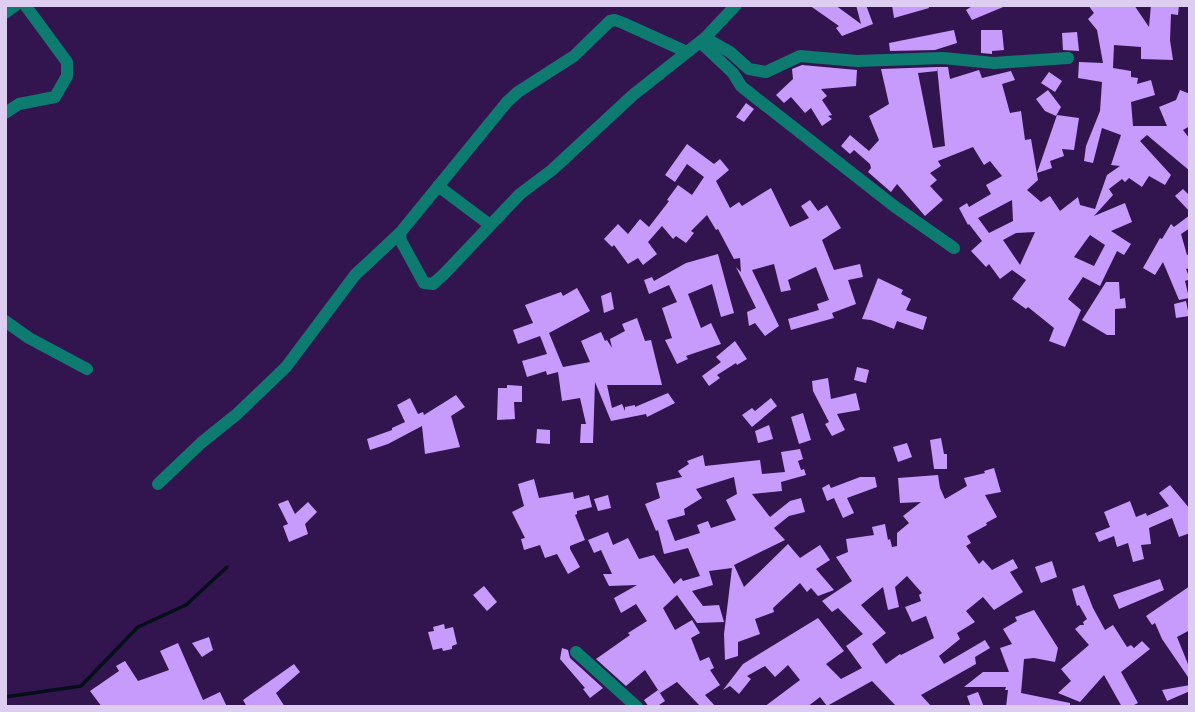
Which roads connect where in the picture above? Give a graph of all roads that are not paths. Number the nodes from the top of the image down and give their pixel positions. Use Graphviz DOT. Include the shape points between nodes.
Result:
graph roads {
  1 [pos="16,5"];
  2 [pos="25,5"];
  3 [pos="736,5"];
  4 [pos="5,13"];
  5 [pos="702,40"];
  6 [pos="687,51"];
  7 [pos="1068,58"];
  8 [pos="5,113"];
  9 [pos="438,186"];
  10 [pos="491,225"];
  11 [pos="400,233"];
  12 [pos="954,248"];
  13 [pos="5,321"];
  14 [pos="88,369"];
  15 [pos="158,484"];
  16 [pos="576,652"];
  17 [pos="637,707"];
  1 -- 4 [label="street"];
  2 -- 8 [label="street" via="67,62 67,76 55,97 19,104"];
  3 -- 5 [label="street"];
  5 -- 6 [label="street"];
  5 -- 7 [label="street" via="730,51 749,69 766,72 800,56 993,63"];
  5 -- 12 [label="street" via="741,86"];
  6 -- 9 [label="street" via="610,21 574,56 512,97"];
  6 -- 10 [label="street" via="520,194"];
  9 -- 10 [label="street"];
  9 -- 11 [label="street"];
  10 -- 11 [label="street" via="446,274 428,285 418,275"];
  11 -- 15 [label="street" via="355,275 286,367"];
  13 -- 14 [label="street"];
  16 -- 17 [label="street"];
}
